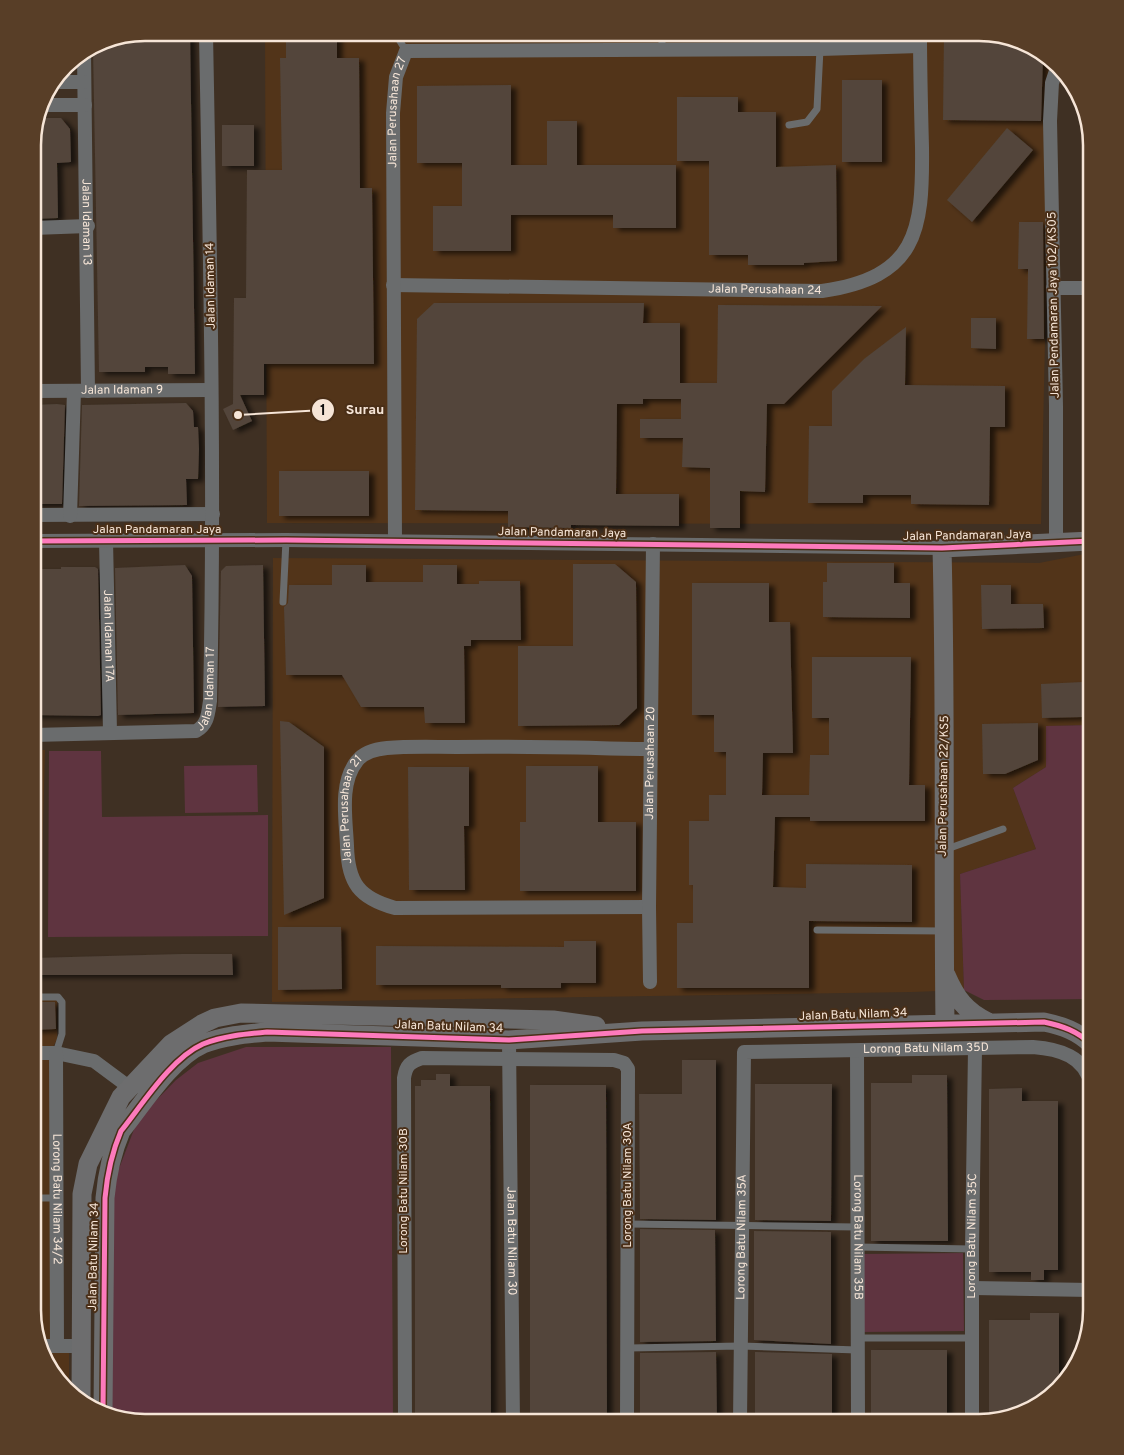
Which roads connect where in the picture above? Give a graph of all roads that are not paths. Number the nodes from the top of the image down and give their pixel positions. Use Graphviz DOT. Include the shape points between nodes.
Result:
graph roads {
  1 [pos="206,41"];
  2 [pos="400,41"];
  3 [pos="662,41"];
  4 [pos="900,41"];
  5 [pos="920,41"];
  6 [pos="662,49"];
  7 [pos="820,49"];
  8 [pos="406,51"];
  9 [pos="84,62"];
  10 [pos="1055,75"];
  11 [pos="63,82"];
  12 [pos="84,82"];
  13 [pos="49,105"];
  14 [pos="85,105"];
  15 [pos="789,126"];
  16 [pos="88,226"];
  17 [pos="41,228"];
  18 [pos="393,285"];
  19 [pos="1053,288"];
  20 [pos="1083,288"];
  21 [pos="212,390"];
  22 [pos="41,391"];
  23 [pos="74,391"];
  24 [pos="88,391"];
  25 [pos="213,514"];
  26 [pos="41,515"];
  27 [pos="70,516"];
  28 [pos="41,540"];
  29 [pos="106,540"];
  30 [pos="214,540"];
  31 [pos="286,540"];
  32 [pos="395,541"];
  33 [pos="1083,542"];
  34 [pos="1056,543"];
  35 [pos="653,544"];
  36 [pos="942,548"];
  37 [pos="282,602"];
  38 [pos="110,732"];
  39 [pos="41,734"];
  40 [pos="650,749"];
  41 [pos="1003,829"];
  42 [pos="944,850"];
  43 [pos="649,907"];
  44 [pos="817,930"];
  45 [pos="944,931"];
  46 [pos="944,972"];
  47 [pos="650,982"];
  48 [pos="41,997"];
  49 [pos="443,1019"];
  50 [pos="553,1020"];
  51 [pos="945,1023"];
  52 [pos="989,1023"];
  53 [pos="903,1024"];
  54 [pos="642,1031"];
  55 [pos="1083,1036"];
  56 [pos="509,1040"];
  57 [pos="975,1049"];
  58 [pos="856,1051"];
  59 [pos="744,1052"];
  60 [pos="41,1053"];
  61 [pos="56,1053"];
  62 [pos="510,1060"];
  63 [pos="1083,1067"];
  64 [pos="166,1076"];
  65 [pos="129,1087"];
  66 [pos="121,1131"];
  67 [pos="41,1198"];
  68 [pos="57,1198"];
  69 [pos="628,1224"];
  70 [pos="742,1224"];
  71 [pos="857,1227"];
  72 [pos="857,1248"];
  73 [pos="972,1249"];
  74 [pos="973,1288"];
  75 [pos="1083,1290"];
  76 [pos="973,1338"];
  77 [pos="856,1344"];
  78 [pos="50,1346"];
  79 [pos="80,1346"];
  80 [pos="741,1346"];
  81 [pos="628,1348"];
  82 [pos="81,1391"];
  83 [pos="103,1405"];
  84 [pos="405,1414"];
  85 [pos="513,1414"];
  86 [pos="627,1414"];
  87 [pos="740,1414"];
  88 [pos="858,1414"];
  89 [pos="972,1414"];
  1 -- 21 [label="street, Jalan Idaman 14"];
  2 -- 8 [label="lane"];
  3 -- 6 [label="lane"];
  4 -- 7 [label="street, Jalan Perusahaan 27"];
  5 -- 18 [label="street, Jalan Perusahaan 24" via="920,217 910,244 876,277 864,283 822,291"];
  6 -- 7 [label="street, Jalan Perusahaan 27"];
  6 -- 8 [label="street, Jalan Perusahaan 27"];
  7 -- 15 [label="lane" via="817,110 807,122"];
  8 -- 18 [label="street, Jalan Perusahaan 27" via="396,77 393,113"];
  9 -- 12 [label="street, Jalan Idaman 13"];
  10 -- 19 [label="street, Jalan Pendamaran Jaya 102/KS05" via="1050,106"];
  11 -- 12 [label="street"];
  12 -- 14 [label="street, Jalan Idaman 13"];
  13 -- 14 [label="street"];
  14 -- 16 [label="street, Jalan Idaman 13"];
  16 -- 17 [label="street"];
  16 -- 24 [label="street, Jalan Idaman 13"];
  18 -- 32 [label="street, Jalan Perusahaan 27"];
  19 -- 20 [label="street"];
  19 -- 34 [label="street, Jalan Pendamaran Jaya 102/KS05"];
  21 -- 24 [label="street, Jalan Idaman 9"];
  21 -- 25 [label="street, Jalan Idaman 14"];
  22 -- 23 [label="street, Jalan Idaman 9"];
  23 -- 24 [label="street, Jalan Idaman 9"];
  23 -- 27 [label="street"];
  25 -- 27 [label="street, Jalan Pandamaran Jaya"];
  25 -- 30 [label="street, Jalan Idaman 14"];
  26 -- 27 [label="street, Jalan Pandamaran Jaya"];
  28 -- 29 [label="street, Jalan Pandamaran Jaya"];
  29 -- 30 [label="street, Jalan Pandamaran Jaya"];
  29 -- 38 [label="street, Jalan Idaman 17A"];
  30 -- 31 [label="street, Jalan Pandamaran Jaya"];
  30 -- 38 [label="street, Jalan Idaman 17" via="207,718 196,731"];
  31 -- 32 [label="street, Jalan Pandamaran Jaya"];
  31 -- 37 [label="lane"];
  32 -- 35 [label="street, Jalan Pandamaran Jaya"];
  33 -- 34 [label="street, Jalan Pandamaran Jaya"];
  34 -- 36 [label="street, Jalan Pandamaran Jaya"];
  35 -- 36 [label="street, Jalan Pandamaran Jaya"];
  35 -- 40 [label="street, Jalan Perusahaan 20"];
  36 -- 42 [label="street, Jalan Perusahaan 22/KS5"];
  38 -- 39 [label="street, Jalan Idaman 17"];
  40 -- 43 [label="street, Jalan Perusahaan 20"];
  40 -- 43 [label="street, Jalan Perusahaan 21" via="387,748 368,752 358,760 349,773 346,787 347,865 362,894 378,903 395,908"];
  41 -- 42 [label="lane"];
  42 -- 45 [label="street, Jalan Perusahaan 22/KS5"];
  43 -- 47 [label="street, Jalan Perusahaan 20"];
  44 -- 45 [label="lane"];
  45 -- 46 [label="street, Jalan Perusahaan 22/KS5"];
  46 -- 51 [label="street, Jalan Perusahaan 22/KS5"];
  46 -- 52 [label="street" via="961,1004"];
  46 -- 53 [label="street" via="932,1007 923,1016"];
  48 -- 61 [label="lane" via="58,997 62,1002 62,1034"];
  49 -- 50 [label="street, Jalan Batu Nilam 34"];
  49 -- 56 [label="street" via="461,1024 501,1025 507,1027"];
  49 -- 65 [label="street, Jalan Batu Nilam 34" via="266,1013 215,1018 171,1044"];
  50 -- 54 [label="street, Jalan Batu Nilam 34"];
  50 -- 56 [label="street" via="526,1028"];
  51 -- 52 [label="street, Jalan Batu Nilam 34"];
  51 -- 53 [label="street, Jalan Batu Nilam 34"];
  52 -- 55 [label="street, Jalan Batu Nilam 34" via="1044,1022"];
  53 -- 54 [label="street, Jalan Batu Nilam 34"];
  54 -- 56 [label="street, Jalan Batu Nilam 34"];
  56 -- 62 [label="street, Jalan Batu Nilam 30"];
  56 -- 64 [label="street, Jalan Batu Nilam 34" via="364,1034 241,1034 202,1044 186,1054"];
  57 -- 58 [label="street, Lorong Batu Nilam 35D"];
  57 -- 63 [label="street, Lorong Batu Nilam 35D" via="1053,1049 1076,1059"];
  57 -- 73 [label="street, Lorong Batu Nilam 35C"];
  58 -- 59 [label="street, Lorong Batu Nilam 35D"];
  58 -- 71 [label="street, Lorong Batu Nilam 35B"];
  59 -- 70 [label="street, Lorong Batu Nilam 35A"];
  60 -- 61 [label="street"];
  61 -- 65 [label="street" via="94,1061"];
  61 -- 68 [label="street, Lorong Batu Nilam 34/2"];
  62 -- 69 [label="street, Lorong Batu Nilam 30A" via="614,1060 624,1063 628,1069"];
  62 -- 84 [label="street, Lorong Batu Nilam 30B" via="422,1058 405,1068"];
  62 -- 85 [label="street, Jalan Batu Nilam 30"];
  64 -- 65 [label="street"];
  64 -- 66 [label="street, Jalan Batu Nilam 34"];
  65 -- 66 [label="street"];
  65 -- 79 [label="street, Jalan Batu Nilam 34" via="108,1119 84,1178"];
  66 -- 83 [label="street, Jalan Batu Nilam 34" via="106,1182"];
  67 -- 68 [label="lane"];
  68 -- 78 [label="street, Lorong Batu Nilam 34/2"];
  69 -- 70 [label="lane"];
  69 -- 81 [label="street, Lorong Batu Nilam 30A"];
  70 -- 71 [label="lane"];
  70 -- 80 [label="street, Lorong Batu Nilam 35A"];
  71 -- 72 [label="street, Lorong Batu Nilam 35B"];
  72 -- 73 [label="lane"];
  72 -- 77 [label="street, Lorong Batu Nilam 35B"];
  73 -- 74 [label="street, Lorong Batu Nilam 35C"];
  74 -- 75 [label="street"];
  74 -- 76 [label="street, Lorong Batu Nilam 35C"];
  76 -- 77 [label="lane"];
  76 -- 89 [label="street, Lorong Batu Nilam 35C"];
  77 -- 80 [label="lane"];
  77 -- 88 [label="street, Lorong Batu Nilam 35B"];
  78 -- 79 [label="street"];
  79 -- 82 [label="street, Jalan Batu Nilam 34"];
  80 -- 81 [label="lane"];
  80 -- 87 [label="street, Lorong Batu Nilam 35A"];
  81 -- 86 [label="street, Lorong Batu Nilam 30A"];
}
